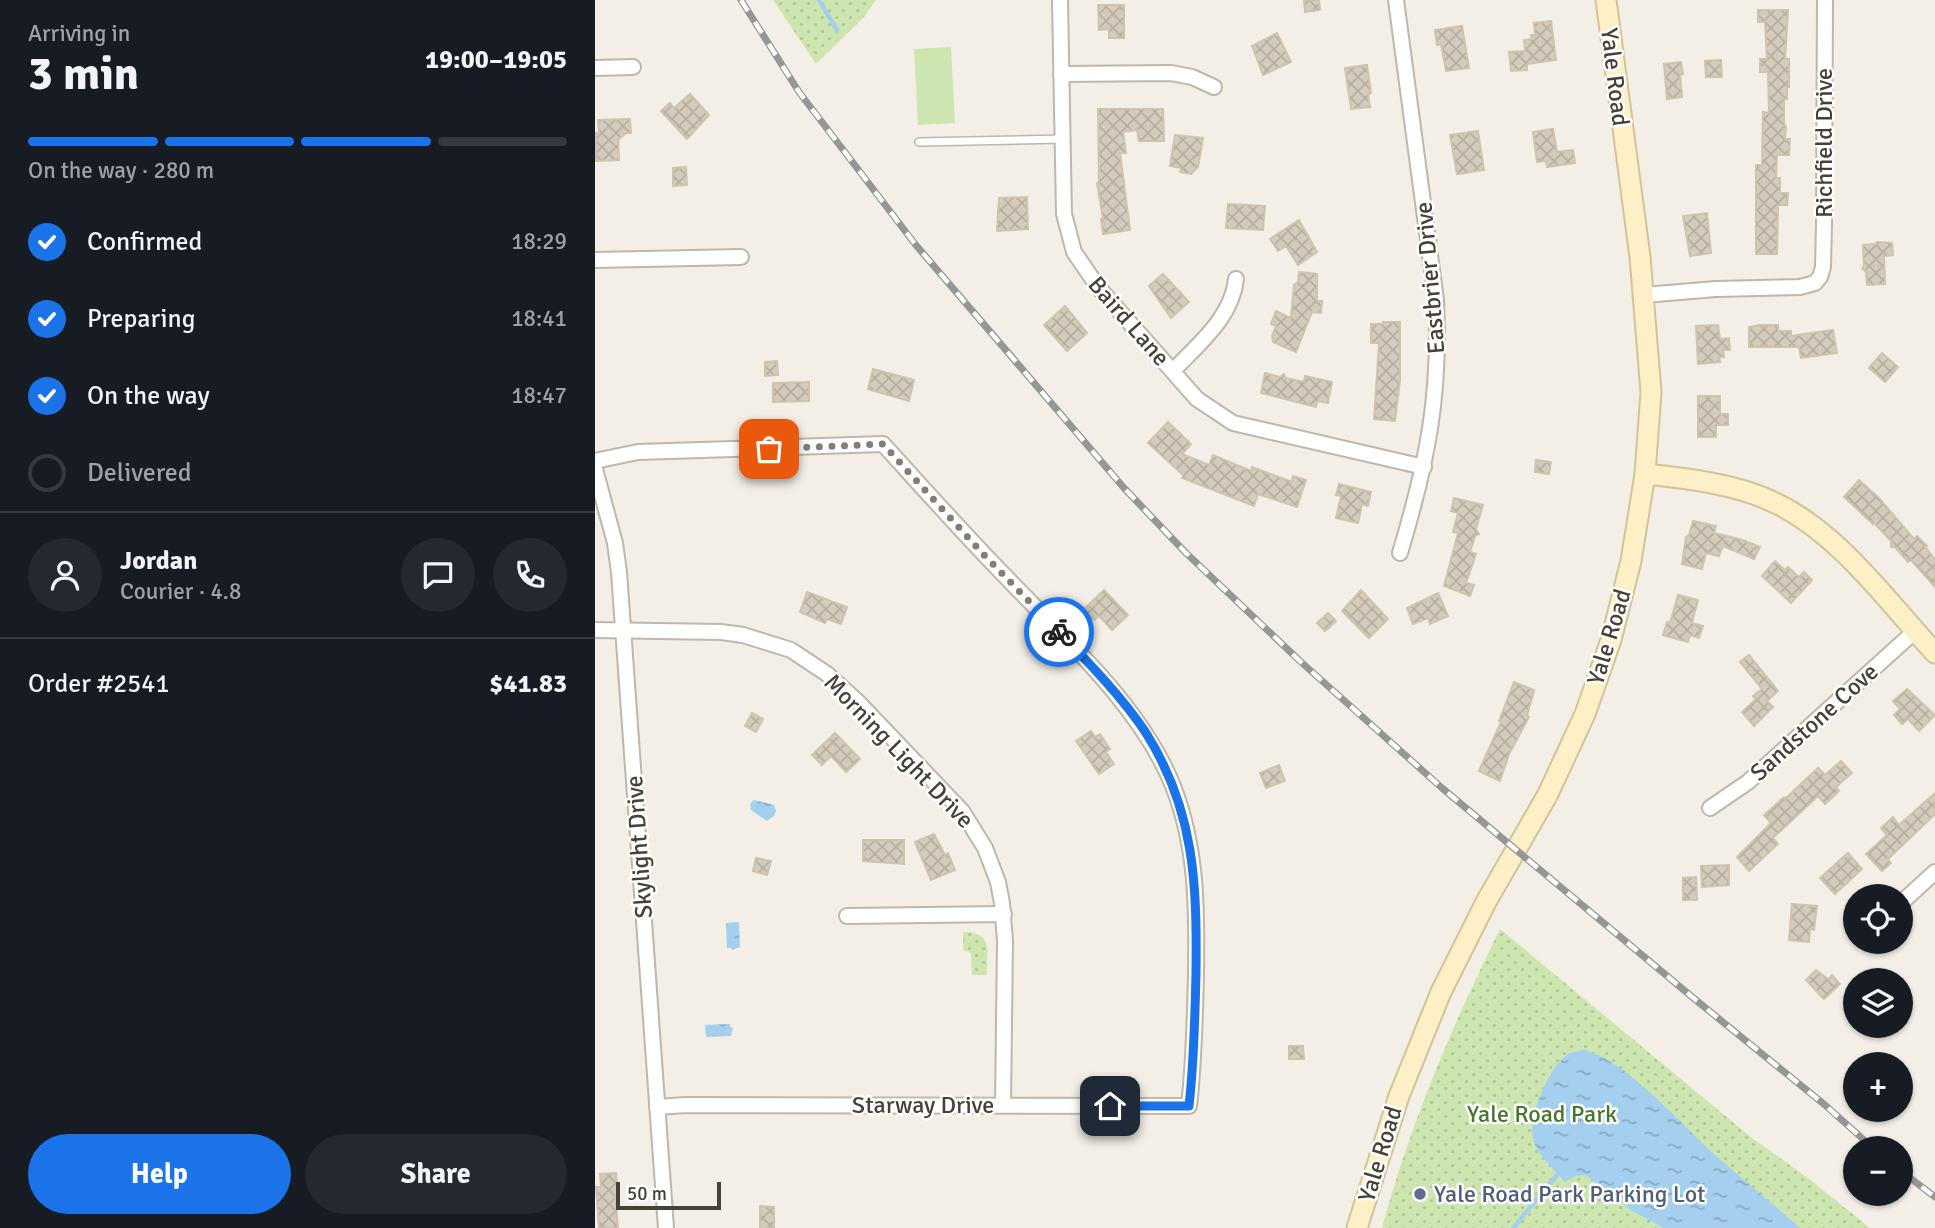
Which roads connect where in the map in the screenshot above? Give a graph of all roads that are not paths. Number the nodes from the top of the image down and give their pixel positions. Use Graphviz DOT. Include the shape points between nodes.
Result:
graph roads {
  1 [pos="1061,0"];
  2 [pos="1396,0"];
  3 [pos="1606,0"];
  4 [pos="1825,0"];
  5 [pos="633,67"];
  6 [pos="595,68"];
  7 [pos="1061,74"];
  8 [pos="1214,87"];
  9 [pos="1062,139"];
  10 [pos="919,142"];
  11 [pos="741,257"];
  12 [pos="595,260"];
  13 [pos="1236,279"];
  14 [pos="1644,295"];
  15 [pos="1173,371"];
  16 [pos="595,461"];
  17 [pos="1424,467"];
  18 [pos="595,469"];
  19 [pos="1645,474"];
  20 [pos="1400,553"];
  21 [pos="595,630"];
  22 [pos="623,630"];
  23 [pos="1914,632"];
  24 [pos="1935,653"];
  25 [pos="1710,808"];
  26 [pos="1935,872"];
  27 [pos="1913,892"];
  28 [pos="1004,914"];
  29 [pos="847,916"];
  30 [pos="1003,1105"];
  31 [pos="657,1107"];
  32 [pos="666,1228"];
  33 [pos="1357,1228"];
  1 -- 7 [label="street, Baird Lane"];
  2 -- 17 [label="street, Eastbrier Drive" via="1436,300 1437,377"];
  3 -- 14 [label="main road, Yale Road"];
  4 -- 14 [label="street, Richfield Drive" via="1820,277 1815,283 1782,289"];
  5 -- 6 [label="street"];
  7 -- 8 [label="street" via="1171,73"];
  7 -- 9 [label="street, Baird Lane"];
  9 -- 10 [label="lane"];
  9 -- 15 [label="street, Baird Lane" via="1064,214 1075,252 1098,288"];
  11 -- 12 [label="street"];
  13 -- 15 [label="street" via="1232,300 1220,320"];
  14 -- 19 [label="main road, Yale Road" via="1651,392"];
  15 -- 17 [label="street, Baird Lane" via="1202,403 1233,423"];
  16 -- 30 [label="street, Starway Drive" via="638,452 883,444 1146,733 1173,787 1196,882 1195,1057 1189,1106"];
  17 -- 20 [label="street, Eastbrier Drive"];
  18 -- 22 [label="street, Skylight Drive" via="617,555"];
  19 -- 23 [label="main road" via="1748,492 1784,508 1827,537"];
  19 -- 33 [label="main road, Yale Road" via="1618,613 1585,714 1548,794 1466,939 1436,1003 1399,1096"];
  21 -- 22 [label="street, Morning Light Drive"];
  22 -- 28 [label="street, Morning Light Drive" via="743,635 791,650 827,674 967,817 995,872"];
  22 -- 31 [label="street, Skylight Drive"];
  23 -- 24 [label="main road"];
  23 -- 25 [label="street, Sandstone Cove" via="1748,782"];
  26 -- 27 [label="street"];
  28 -- 29 [label="street"];
  28 -- 30 [label="street, Morning Light Drive"];
  30 -- 31 [label="street, Starway Drive"];
  31 -- 32 [label="street, Skylight Drive"];
}
